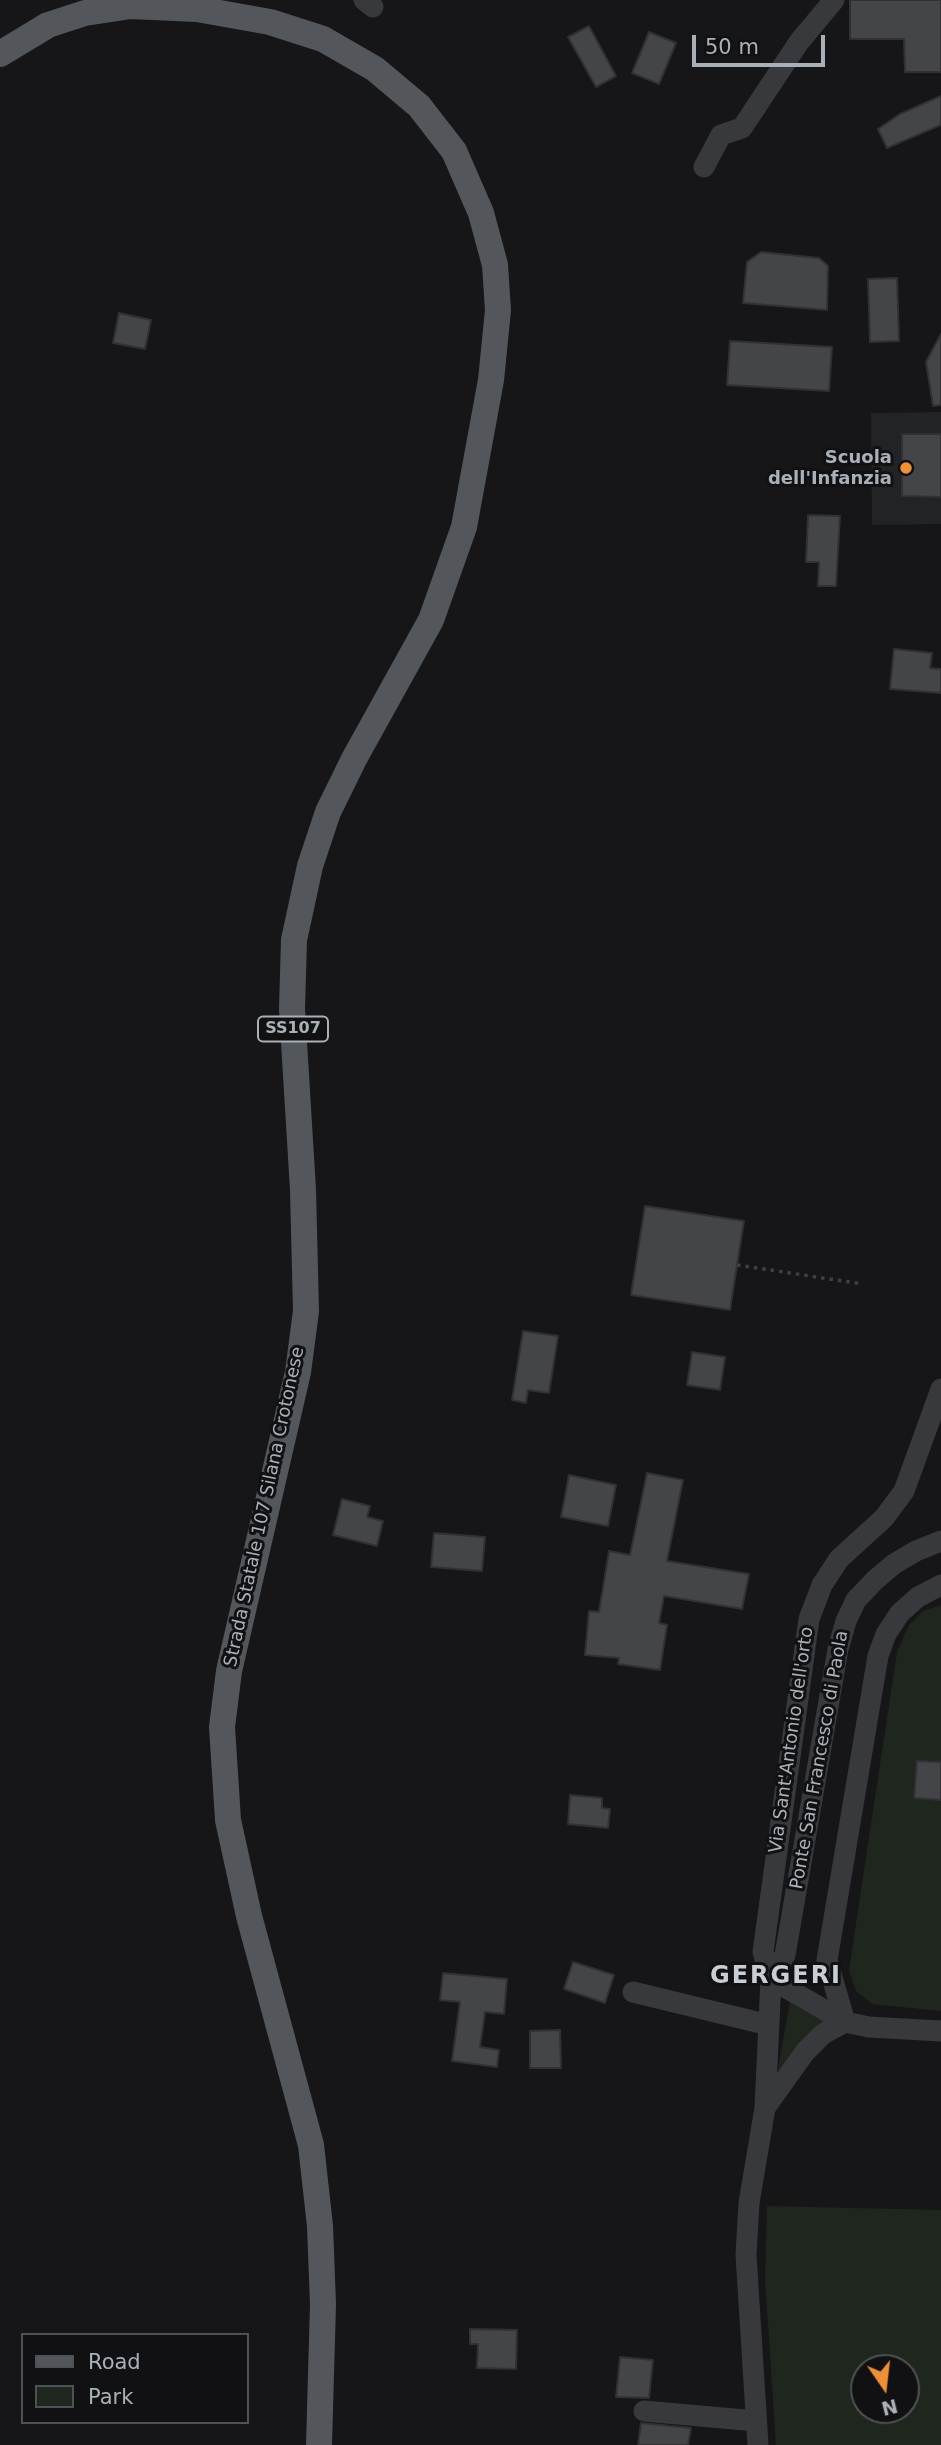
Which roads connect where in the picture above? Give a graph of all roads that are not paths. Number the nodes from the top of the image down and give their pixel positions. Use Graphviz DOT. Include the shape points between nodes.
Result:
graph roads {
  1 [pos="834,0"];
  2 [pos="0,54"];
  3 [pos="704,167"];
  4 [pos="941,1388"];
  5 [pos="941,1541"];
  6 [pos="941,1584"];
  7 [pos="771,1979"];
  8 [pos="633,1992"];
  9 [pos="845,2022"];
  10 [pos="769,2025"];
  11 [pos="941,2031"];
  12 [pos="765,2108"];
  13 [pos="644,2411"];
  14 [pos="756,2421"];
  15 [pos="318,2445"];
  16 [pos="758,2445"];
  1 -- 3 [label="street" via="799,42 742,128 721,135"];
  2 -- 15 [label="main road, Strada Statale 107 Silana Crotonese / SS107" via="48,25 131,6 197,9 270,22 323,39 375,69 419,106 454,150 481,214 495,265 498,310 491,380 464,527 432,620 328,812 310,866 294,940 292,1009 306,1311 298,1372 229,1671 222,1727 228,1820 311,2145 323,2304"];
  4 -- 7 [label="street, Via Sant'Antonio dell'orto" via="904,1491 884,1518 839,1559 822,1585 809,1619 763,1952"];
  5 -- 7 [label="street, Ponte San Francesco di Paola" via="894,1564 856,1600 846,1621 785,1955"];
  6 -- 9 [label="street" via="900,1613 878,1656 827,1960"];
  7 -- 9 [label="street"];
  7 -- 10 [label="street"];
  8 -- 10 [label="street"];
  9 -- 11 [label="street"];
  9 -- 12 [label="street" via="805,2052"];
  10 -- 12 [label="street"];
  12 -- 14 [label="street" via="746,2255"];
  13 -- 14 [label="street"];
  14 -- 16 [label="street"];
}
